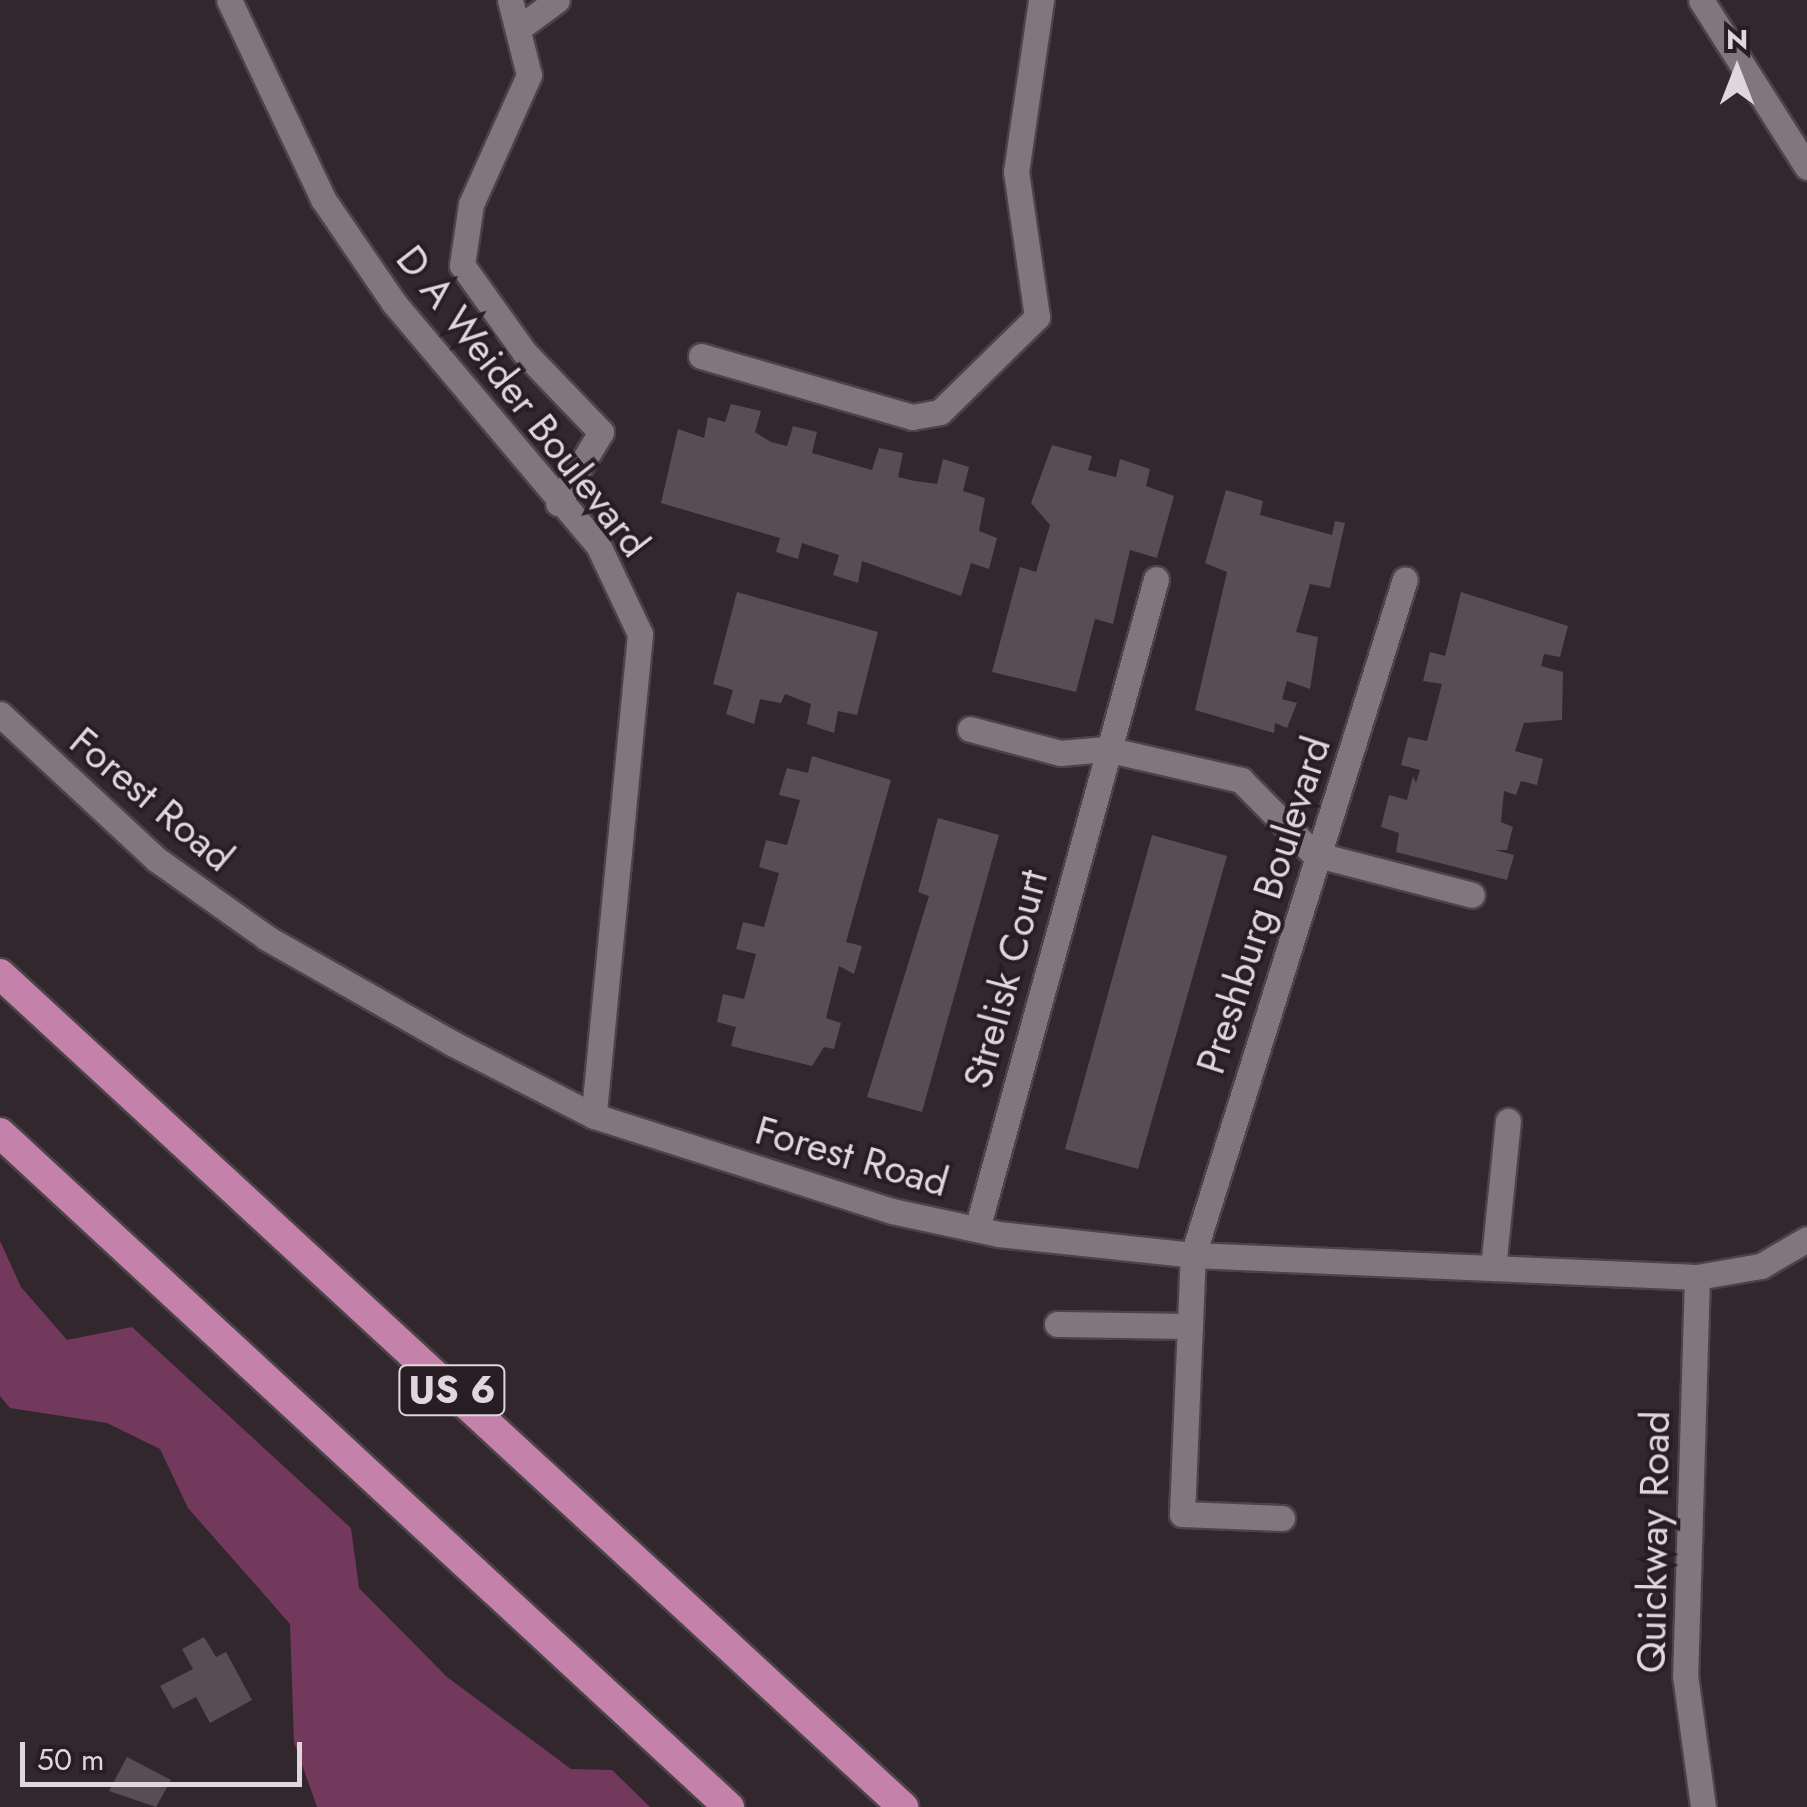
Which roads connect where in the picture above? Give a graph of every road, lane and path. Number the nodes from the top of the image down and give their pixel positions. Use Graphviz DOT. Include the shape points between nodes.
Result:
graph roads {
  1 [pos="229,0"];
  2 [pos="510,0"];
  3 [pos="557,0"];
  4 [pos="1041,0"];
  5 [pos="1701,0"];
  6 [pos="519,28"];
  7 [pos="1807,167"];
  8 [pos="701,356"];
  9 [pos="558,503"];
  10 [pos="1156,579"];
  11 [pos="1405,579"];
  12 [pos="0,714"];
  13 [pos="970,729"];
  14 [pos="1106,749"];
  15 [pos="1314,854"];
  16 [pos="1472,895"];
  17 [pos="0,974"];
  18 [pos="594,1116"];
  19 [pos="1508,1121"];
  20 [pos="0,1133"];
  21 [pos="977,1230"];
  22 [pos="1807,1239"];
  23 [pos="1193,1255"];
  24 [pos="1493,1268"];
  25 [pos="1697,1277"];
  26 [pos="1058,1324"];
  27 [pos="1190,1326"];
  28 [pos="1282,1518"];
  29 [pos="729,1807"];
  30 [pos="903,1807"];
  31 [pos="1703,1807"];
  1 -- 9 [label="street, D A Weider Boulevard" via="323,199 394,304"];
  2 -- 6 [label="street"];
  3 -- 6 [label="street"];
  4 -- 8 [label="street" via="1016,172 1037,316 940,412 912,417"];
  5 -- 7 [label="street"];
  6 -- 9 [label="street" via="529,75 472,204 462,265 524,352 601,432"];
  9 -- 18 [label="street, D A Weider Boulevard" via="622,583 640,634"];
  10 -- 14 [label="street, Strelisk Court"];
  11 -- 15 [label="street, Preshburg Boulevard" via="1351,765"];
  12 -- 18 [label="street, Forest Road" via="156,859 267,938"];
  13 -- 14 [label="street" via="1060,753"];
  14 -- 15 [label="street" via="1241,780"];
  14 -- 21 [label="street, Strelisk Court"];
  15 -- 16 [label="street"];
  15 -- 23 [label="street, Preshburg Boulevard"];
  17 -- 30 [label="highway, US 6"];
  18 -- 21 [label="street, Forest Road"];
  19 -- 24 [label="street"];
  20 -- 29 [label="highway, US 6"];
  21 -- 23 [label="street, Forest Road"];
  22 -- 25 [label="street, Forest Road" via="1761,1266"];
  23 -- 24 [label="street, Forest Road"];
  23 -- 27 [label="street, Preshburg Boulevard"];
  24 -- 25 [label="street, Forest Road"];
  25 -- 31 [label="street, Quickway Road" via="1686,1676"];
  26 -- 27 [label="street"];
  27 -- 28 [label="street, Preshburg Boulevard" via="1182,1514"];
}
